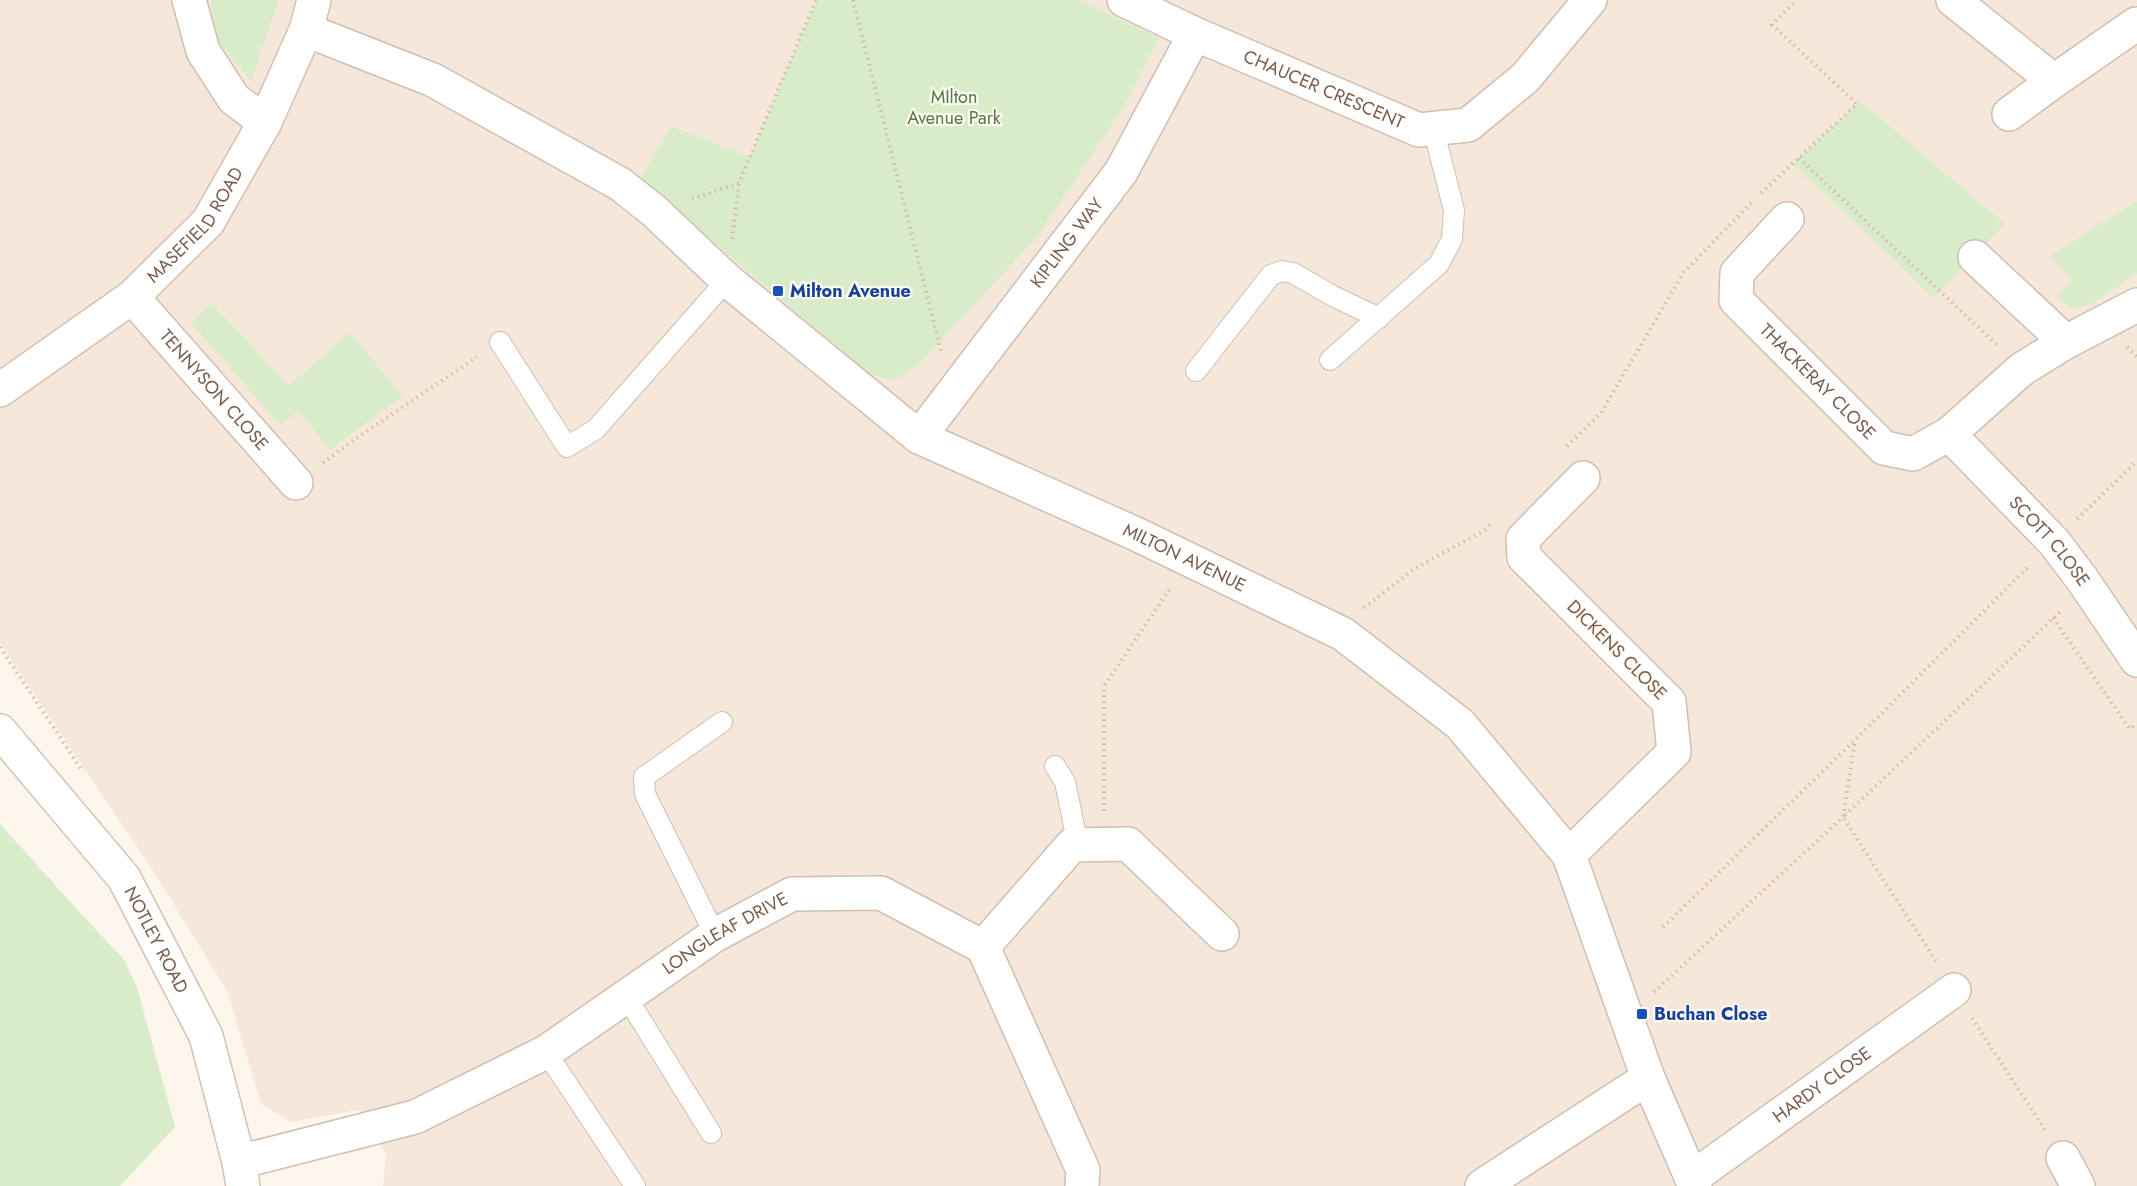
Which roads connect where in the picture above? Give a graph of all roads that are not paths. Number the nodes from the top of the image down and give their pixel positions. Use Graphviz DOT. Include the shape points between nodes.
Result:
graph roads {
  1 [pos="189,0"];
  2 [pos="1124,0"];
  3 [pos="1590,0"];
  4 [pos="1953,0"];
  5 [pos="310,15"];
  6 [pos="2136,24"];
  7 [pos="1195,34"];
  8 [pos="2054,81"];
  9 [pos="2009,114"];
  10 [pos="266,122"];
  11 [pos="1433,128"];
  12 [pos="1787,219"];
  13 [pos="1975,257"];
  14 [pos="727,280"];
  15 [pos="132,297"];
  16 [pos="2137,305"];
  17 [pos="1379,318"];
  18 [pos="500,342"];
  19 [pos="2067,342"];
  20 [pos="1330,360"];
  21 [pos="1196,371"];
  22 [pos="0,390"];
  23 [pos="1949,434"];
  24 [pos="919,438"];
  25 [pos="1583,478"];
  26 [pos="296,483"];
  27 [pos="2137,660"];
  28 [pos="722,722"];
  29 [pos="0,731"];
  30 [pos="1055,766"];
  31 [pos="1091,845"];
  32 [pos="1569,855"];
  33 [pos="1222,934"];
  34 [pos="715,935"];
  35 [pos="983,947"];
  36 [pos="1954,990"];
  37 [pos="626,996"];
  38 [pos="546,1052"];
  39 [pos="1648,1077"];
  40 [pos="711,1133"];
  41 [pos="241,1174"];
  42 [pos="1693,1182"];
  43 [pos="634,1186"];
  44 [pos="1082,1186"];
  45 [pos="1482,1186"];
  1 -- 10 [label="street" via="202,51 234,99"];
  2 -- 7 [label="street, CHAUCER CRESCENT"];
  3 -- 11 [label="street, CHAUCER CRESCENT" via="1525,78 1468,125"];
  4 -- 8 [label="street"];
  5 -- 10 [label="street, MASEFIELD ROAD"];
  5 -- 14 [label="street, MILTON AVENUE" via="620,184"];
  6 -- 8 [label="street"];
  7 -- 11 [label="street, CHAUCER CRESCENT" via="1419,130"];
  7 -- 24 [label="street, KIPLING WAY" via="1121,172"];
  8 -- 9 [label="street"];
  10 -- 15 [label="street, MASEFIELD ROAD" via="208,222"];
  11 -- 17 [label="lane" via="1454,210 1452,239 1439,264"];
  12 -- 23 [label="street, THACKERAY CLOSE" via="1737,273 1736,300 1884,448 1913,454"];
  13 -- 19 [label="street"];
  14 -- 18 [label="lane" via="596,429 567,447"];
  14 -- 24 [label="street, MILTON AVENUE"];
  15 -- 22 [label="street, MASEFIELD ROAD"];
  15 -- 26 [label="street, TENNYSON CLOSE"];
  16 -- 19 [label="street, THACKERAY CLOSE"];
  17 -- 20 [label="lane"];
  17 -- 21 [label="lane" via="1282,270 1271,275"];
  19 -- 23 [label="street, THACKERAY CLOSE" via="2022,369"];
  23 -- 27 [label="street, SCOTT CLOSE" via="2054,542"];
  24 -- 32 [label="street, MILTON AVENUE" via="1136,534 1344,634 1460,724"];
  25 -- 32 [label="street, DICKENS CLOSE" via="1523,539 1524,556 1670,702 1674,752"];
  28 -- 34 [label="lane" via="644,777 645,794"];
  29 -- 41 [label="street, NOTLEY ROAD" via="124,878 206,1036"];
  30 -- 31 [label="lane"];
  31 -- 33 [label="street" via="1128,844 1174,906"];
  31 -- 35 [label="street" via="1072,845"];
  32 -- 39 [label="street"];
  34 -- 35 [label="street, LONGLEAF DRIVE" via="792,894 881,893"];
  34 -- 37 [label="street, LONGLEAF DRIVE"];
  35 -- 44 [label="street" via="1083,1170"];
  36 -- 42 [label="street, HARDY CLOSE"];
  37 -- 38 [label="street, LONGLEAF DRIVE"];
  37 -- 40 [label="lane"];
  38 -- 41 [label="street, LONGLEAF DRIVE" via="415,1117"];
  38 -- 43 [label="lane"];
  39 -- 42 [label="street"];
  39 -- 45 [label="street"];
}
